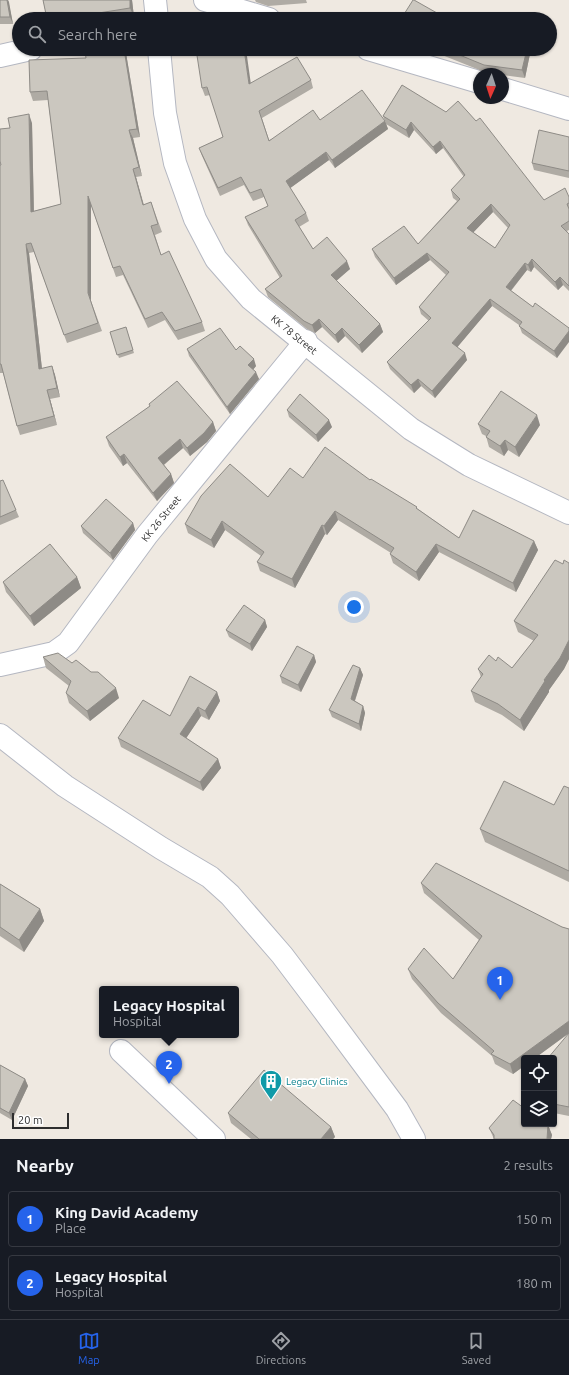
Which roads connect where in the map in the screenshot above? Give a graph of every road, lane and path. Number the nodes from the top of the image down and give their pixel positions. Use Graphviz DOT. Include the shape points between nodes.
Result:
graph roads {
  1 [pos="206,0"];
  2 [pos="246,12"];
  3 [pos="12,53"];
  4 [pos="0,56"];
  5 [pos="161,56"];
  6 [pos="392,56"];
  7 [pos="473,80"];
  8 [pos="509,91"];
  9 [pos="569,109"];
  10 [pos="306,341"];
  11 [pos="569,513"];
  12 [pos="0,665"];
  13 [pos="0,735"];
  14 [pos="121,1051"];
  15 [pos="214,1139"];
  16 [pos="414,1139"];
  1 -- 2 [label="street"];
  3 -- 4 [label="street"];
  5 -- 10 [label="street, KK 78 Street" via="165,113 175,163 195,220 216,259 251,299"];
  6 -- 7 [label="street"];
  8 -- 9 [label="street"];
  10 -- 11 [label="street, KK 78 Street" via="410,429 469,465"];
  10 -- 12 [label="street, KK 26 Street" via="147,535 68,643 54,653"];
  13 -- 16 [label="street" via="65,786 210,877 230,895 282,955 319,1004 397,1109"];
  14 -- 15 [label="street"];
}
